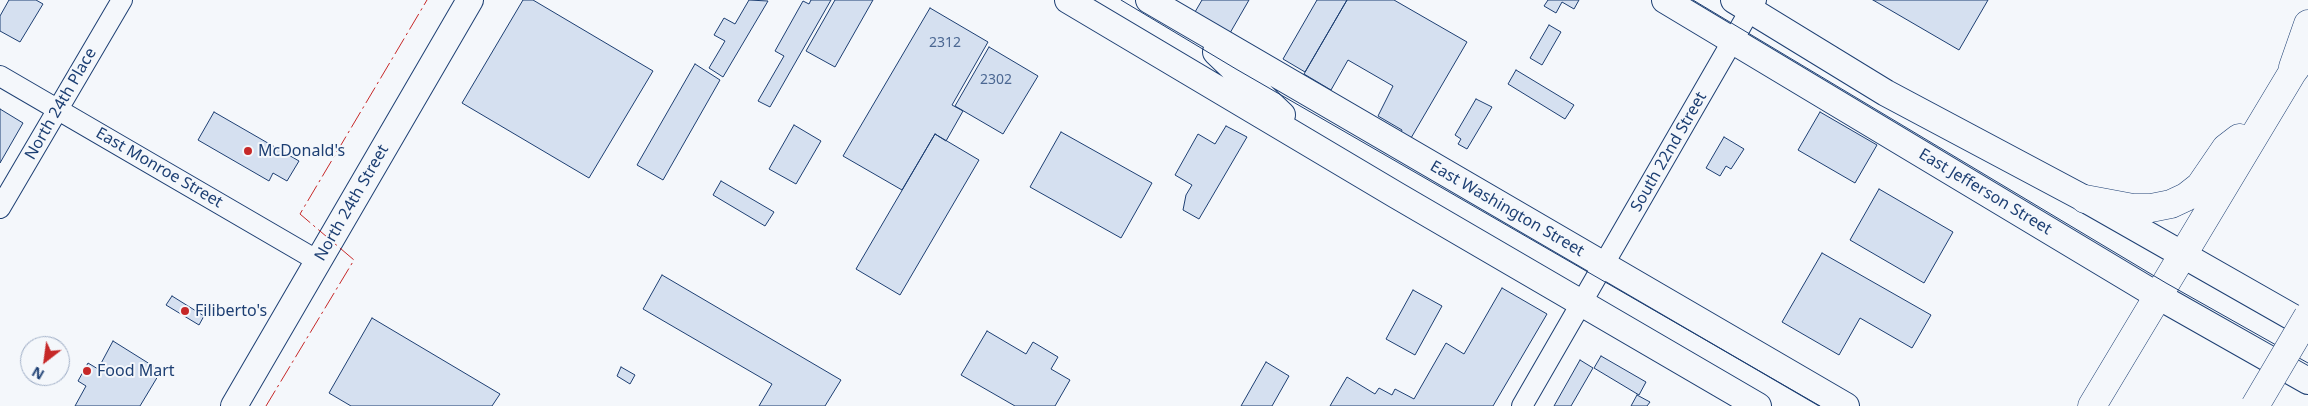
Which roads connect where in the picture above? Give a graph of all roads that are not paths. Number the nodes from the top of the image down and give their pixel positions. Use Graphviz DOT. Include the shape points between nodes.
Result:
graph roads {
  1 [pos="122,0"];
  2 [pos="470,0"];
  3 [pos="1068,0"];
  4 [pos="1665,0"];
  5 [pos="1747,3"];
  6 [pos="1159,6"];
  7 [pos="2308,24"];
  8 [pos="1733,41"];
  9 [pos="2308,51"];
  10 [pos="2292,72"];
  11 [pos="0,76"];
  12 [pos="58,110"];
  13 [pos="2264,118"];
  14 [pos="1311,143"];
  15 [pos="2085,199"];
  16 [pos="0,208"];
  17 [pos="2183,256"];
  18 [pos="318,261"];
  19 [pos="1604,266"];
  20 [pos="2158,296"];
  21 [pos="1582,303"];
  22 [pos="2308,316"];
  23 [pos="2308,326"];
  24 [pos="2308,381"];
  25 [pos="234,406"];
  26 [pos="1522,406"];
  27 [pos="1758,406"];
  28 [pos="1846,406"];
  29 [pos="2092,406"];
  30 [pos="2255,406"];
  1 -- 12 [label="street, North 24th Place"];
  2 -- 18 [label="main road, North 24th Street"];
  3 -- 14 [label="main road, East Washington Street"];
  4 -- 8 [label="main road, East Jefferson Street"];
  5 -- 8 [label="street, South 22nd Street"];
  5 -- 15 [label="main road" via="1886,93"];
  6 -- 14 [label="main road, East Washington Street" via="1236,69"];
  6 -- 19 [label="main road, East Washington Street"];
  7 -- 10 [label="highway"];
  8 -- 19 [label="street, South 22nd Street"];
  8 -- 20 [label="main road, East Jefferson Street"];
  9 -- 10 [label="highway"];
  10 -- 13 [label="highway"];
  11 -- 12 [label="street, East Monroe Street"];
  12 -- 16 [label="street, North 24th Place"];
  12 -- 18 [label="street, East Monroe Street"];
  13 -- 15 [label="highway" via="2226,148 2200,186 2171,204 2133,208"];
  13 -- 17 [label="highway"];
  14 -- 21 [label="main road, East Washington Street"];
  15 -- 17 [label="main road"];
  17 -- 20 [label="highway"];
  17 -- 23 [label="main road"];
  18 -- 25 [label="main road, North 24th Street"];
  19 -- 21 [label="street, South 22nd Street"];
  19 -- 28 [label="main road, East Washington Street"];
  20 -- 24 [label="main road, East Jefferson Street"];
  20 -- 29 [label="highway"];
  21 -- 26 [label="street, South 22nd Street"];
  21 -- 27 [label="main road, East Washington Street"];
  22 -- 30 [label="highway, bridge"];
}
